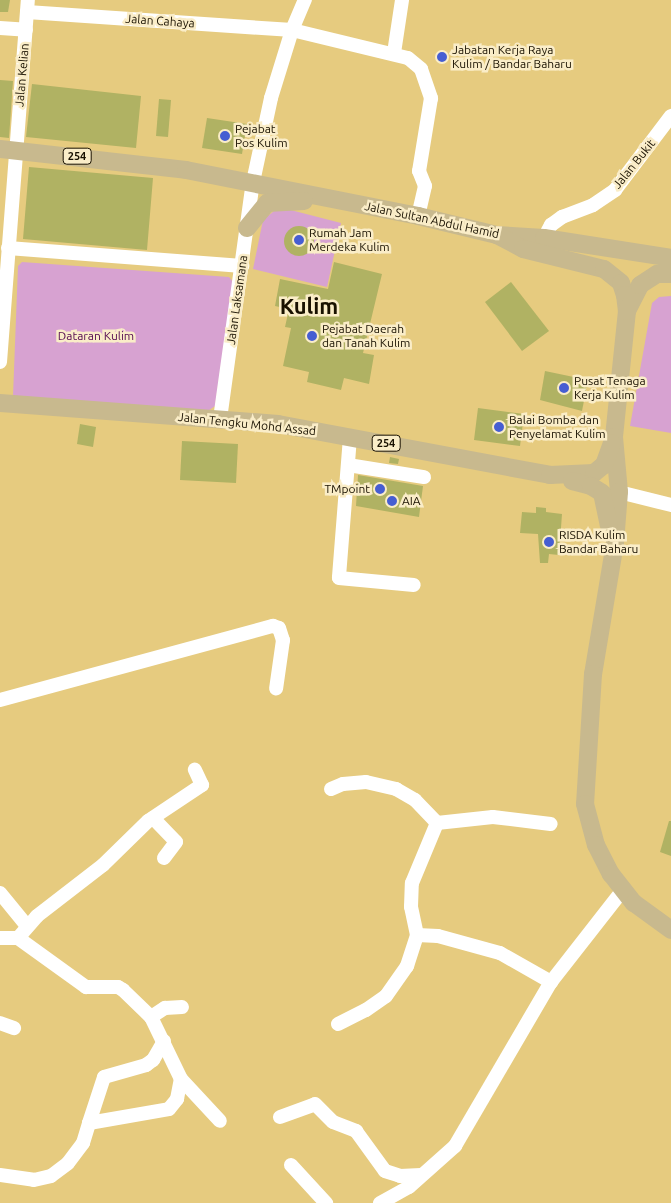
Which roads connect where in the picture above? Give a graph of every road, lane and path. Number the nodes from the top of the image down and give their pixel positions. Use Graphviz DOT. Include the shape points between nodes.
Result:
graph roads {
  1 [pos="305,0"];
  2 [pos="402,0"];
  3 [pos="28,6"];
  4 [pos="0,28"];
  5 [pos="26,30"];
  6 [pos="292,30"];
  7 [pos="394,53"];
  8 [pos="671,116"];
  9 [pos="8,149"];
  10 [pos="253,182"];
  11 [pos="336,200"];
  12 [pos="418,216"];
  13 [pos="247,228"];
  14 [pos="497,235"];
  15 [pos="544,238"];
  16 [pos="8,248"];
  17 [pos="671,258"];
  18 [pos="242,266"];
  19 [pos="671,274"];
  20 [pos="3,282"];
  21 [pos="628,311"];
  22 [pos="0,362"];
  23 [pos="0,403"];
  24 [pos="220,419"];
  25 [pos="350,436"];
  26 [pos="614,437"];
  27 [pos="348,465"];
  28 [pos="550,475"];
  29 [pos="424,477"];
  30 [pos="619,492"];
  31 [pos="671,505"];
  32 [pos="609,570"];
  33 [pos="414,585"];
  34 [pos="276,689"];
  35 [pos="0,700"];
  36 [pos="195,770"];
  37 [pos="331,789"];
  38 [pos="153,818"];
  39 [pos="437,824"];
  40 [pos="551,824"];
  41 [pos="164,858"];
  42 [pos="622,890"];
  43 [pos="0,894"];
  44 [pos="27,926"];
  45 [pos="671,930"];
  46 [pos="417,935"];
  47 [pos="0,938"];
  48 [pos="18,938"];
  49 [pos="550,982"];
  50 [pos="182,1007"];
  51 [pos="151,1017"];
  52 [pos="0,1023"];
  53 [pos="338,1024"];
  54 [pos="14,1028"];
  55 [pos="164,1041"];
  56 [pos="181,1079"];
  57 [pos="280,1117"];
  58 [pos="220,1121"];
  59 [pos="89,1123"];
  60 [pos="291,1165"];
  61 [pos="0,1175"];
  62 [pos="421,1175"];
  63 [pos="326,1203"];
  64 [pos="380,1203"];
  1 -- 6 [label="street, Jalan Laksamana"];
  2 -- 7 [label="street"];
  3 -- 5 [label="street, Jalan Kelian"];
  3 -- 6 [label="street, Jalan Cahaya"];
  4 -- 5 [label="street"];
  5 -- 9 [label="street, Jalan Kelian"];
  6 -- 7 [label="street, Jalan Cahaya"];
  6 -- 10 [label="street, Jalan Laksamana" via="271,98"];
  7 -- 12 [label="street, Jalan Cahaya" via="408,58 421,69 431,98 419,172 425,186"];
  8 -- 15 [label="street, Jalan Bukit" via="615,190 593,205 557,221"];
  9 -- 10 [label="main road, 254" via="138,163"];
  9 -- 16 [label="street, Jalan Kelian"];
  10 -- 11 [label="main road, Jalan Sultan Abdul Hamid / 254"];
  10 -- 13 [label="street, Jalan Laksamana"];
  11 -- 12 [label="main road, Jalan Sultan Abdul Hamid / 254"];
  11 -- 13 [label="main road" via="273,201 262,208"];
  12 -- 14 [label="main road, Jalan Sultan Abdul Hamid / 254"];
  13 -- 18 [label="street, Jalan Laksamana"];
  14 -- 15 [label="main road, Jalan Sultan Abdul Hamid / 254"];
  14 -- 21 [label="main road" via="523,249 590,264 608,272 621,283"];
  15 -- 17 [label="main road, Jalan Sultan Abdul Hamid / 254"];
  16 -- 18 [label="street"];
  16 -- 20 [label="street, Jalan Kelian"];
  18 -- 24 [label="street, Jalan Laksamana"];
  19 -- 21 [label="main road, 254" via="657,274 640,285"];
  20 -- 22 [label="street, Jalan Kelian"];
  21 -- 26 [label="main road, 254"];
  23 -- 24 [label="main road, Jalan Tengku Mohd Assad / 254"];
  24 -- 25 [label="main road, Jalan Tengku Mohd Assad / 254"];
  25 -- 27 [label="street"];
  25 -- 28 [label="main road, Jalan Tengku Mohd Assad / 254"];
  26 -- 28 [label="main road, Jalan Tengku Mohd Assad / 254" via="604,465 594,473"];
  26 -- 30 [label="main road"];
  27 -- 29 [label="street"];
  27 -- 33 [label="street" via="339,578"];
  28 -- 32 [label="main road, Jalan Tengku Mohd Assad" via="592,486 602,493 608,511"];
  30 -- 31 [label="street"];
  30 -- 32 [label="main road" via="615,543"];
  32 -- 42 [label="main road" via="593,674 585,791 596,845"];
  34 -- 35 [label="street" via="282,637 279,628 273,626"];
  36 -- 38 [label="street" via="202,785"];
  37 -- 39 [label="street" via="343,784 366,782 396,789 415,800"];
  38 -- 41 [label="street" via="176,842"];
  38 -- 44 [label="street" via="103,865"];
  39 -- 40 [label="street" via="492,817"];
  39 -- 46 [label="street" via="412,883 411,907"];
  42 -- 45 [label="main road"];
  42 -- 49 [label="street"];
  43 -- 44 [label="street"];
  44 -- 48 [label="street"];
  46 -- 49 [label="street" via="445,938 500,953"];
  46 -- 53 [label="street" via="407,966 386,996"];
  47 -- 48 [label="street"];
  48 -- 51 [label="street" via="86,987 118,987"];
  49 -- 62 [label="street" via="455,1146"];
  50 -- 51 [label="street" via="165,1008"];
  51 -- 55 [label="street"];
  52 -- 54 [label="street"];
  55 -- 56 [label="street"];
  55 -- 59 [label="street" via="153,1060 104,1077"];
  56 -- 58 [label="street"];
  56 -- 59 [label="street" via="177,1099 169,1109"];
  57 -- 62 [label="street" via="315,1104 333,1122 356,1131 385,1171 400,1176"];
  59 -- 61 [label="street" via="83,1143 68,1163 51,1176 34,1180"];
  60 -- 63 [label="street"];
  62 -- 64 [label="street" via="409,1187"];
}
